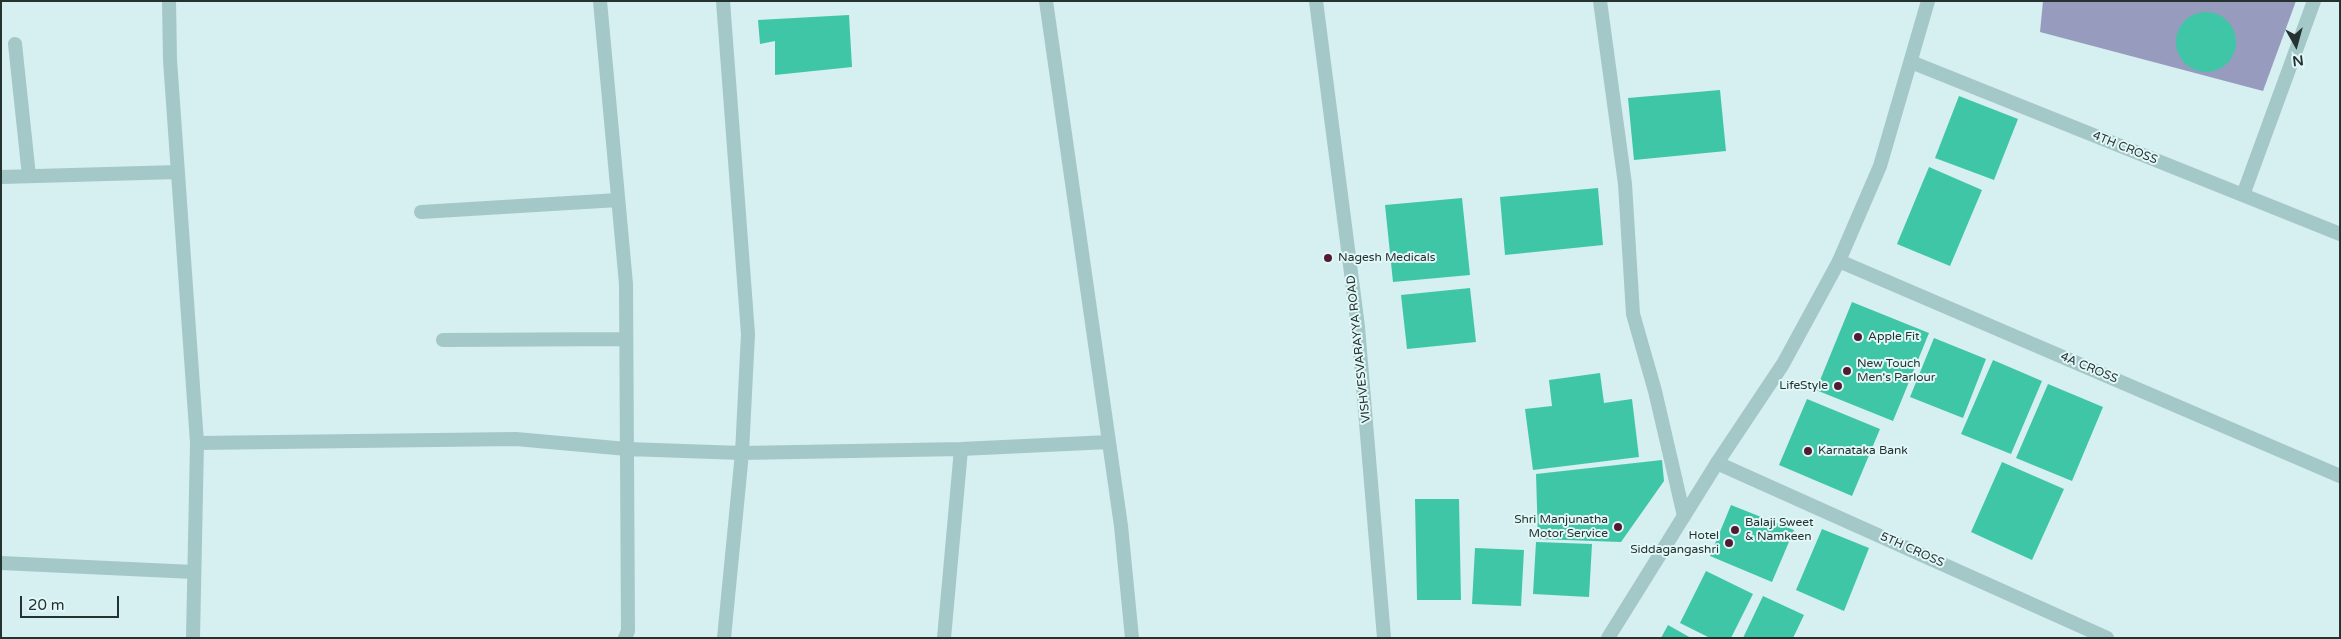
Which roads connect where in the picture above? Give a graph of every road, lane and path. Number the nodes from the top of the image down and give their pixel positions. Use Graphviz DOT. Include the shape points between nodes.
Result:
graph roads {
  1 [pos="170,1"];
  2 [pos="600,1"];
  3 [pos="723,1"];
  4 [pos="1046,1"];
  5 [pos="1316,1"];
  6 [pos="1600,1"];
  7 [pos="1928,1"];
  8 [pos="2314,1"];
  9 [pos="15,44"];
  10 [pos="1911,62"];
  11 [pos="178,172"];
  12 [pos="29,176"];
  13 [pos="1,177"];
  14 [pos="2244,196"];
  15 [pos="618,200"];
  16 [pos="421,212"];
  17 [pos="2340,234"];
  18 [pos="1838,261"];
  19 [pos="626,339"];
  20 [pos="442,340"];
  21 [pos="1109,442"];
  22 [pos="197,443"];
  23 [pos="627,449"];
  24 [pos="961,449"];
  25 [pos="742,453"];
  26 [pos="1717,463"];
  27 [pos="2340,476"];
  28 [pos="1684,516"];
  29 [pos="1,563"];
  30 [pos="194,572"];
  31 [pos="193,638"];
  32 [pos="625,638"];
  33 [pos="724,638"];
  34 [pos="944,638"];
  35 [pos="1132,638"];
  36 [pos="1384,638"];
  37 [pos="1608,638"];
  38 [pos="2107,638"];
  1 -- 11 [label="street" via="170,60"];
  2 -- 15 [label="street"];
  3 -- 25 [label="street" via="748,334"];
  4 -- 21 [label="street"];
  5 -- 36 [label="street, VISHVESVARAYYA ROAD" via="1358,327"];
  6 -- 28 [label="street" via="1626,184 1633,314"];
  7 -- 10 [label="street"];
  8 -- 14 [label="street"];
  9 -- 12 [label="street"];
  10 -- 14 [label="street, 4TH CROSS"];
  10 -- 18 [label="street" via="1880,166"];
  11 -- 12 [label="street"];
  11 -- 22 [label="street"];
  12 -- 13 [label="street"];
  14 -- 17 [label="street, 4TH CROSS"];
  15 -- 16 [label="street"];
  15 -- 19 [label="street" via="626,284"];
  18 -- 26 [label="street" via="1784,364"];
  18 -- 27 [label="street, 4A CROSS"];
  19 -- 20 [label="street"];
  19 -- 23 [label="street"];
  21 -- 24 [label="street"];
  21 -- 35 [label="street"];
  22 -- 23 [label="street" via="516,438"];
  22 -- 30 [label="street"];
  23 -- 25 [label="street"];
  23 -- 32 [label="street" via="628,631"];
  24 -- 25 [label="street"];
  24 -- 34 [label="street"];
  25 -- 33 [label="street"];
  26 -- 28 [label="street"];
  26 -- 38 [label="street, 5TH CROSS"];
  28 -- 37 [label="street"];
  29 -- 30 [label="street"];
  30 -- 31 [label="street"];
}
